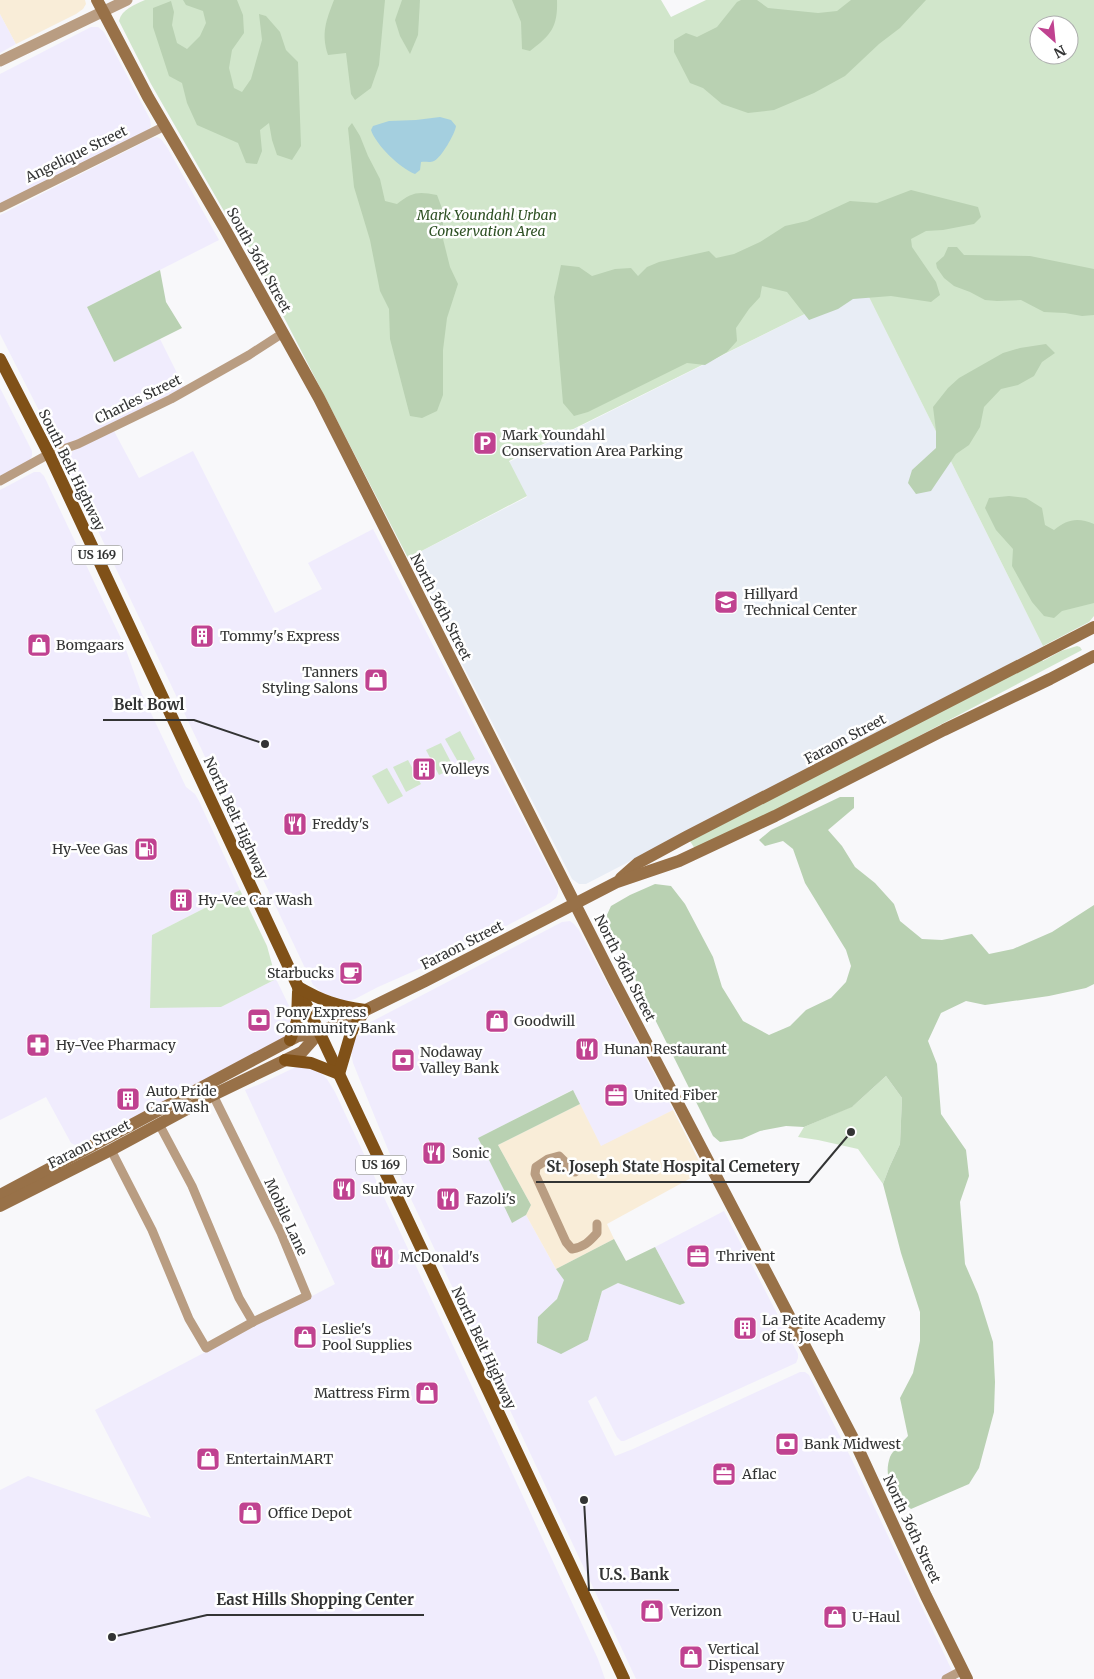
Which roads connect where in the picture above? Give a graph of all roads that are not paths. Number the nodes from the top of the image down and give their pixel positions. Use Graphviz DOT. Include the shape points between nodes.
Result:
graph roads {
  1 [pos="96,0"];
  2 [pos="127,0"];
  3 [pos="103,12"];
  4 [pos="0,61"];
  5 [pos="165,126"];
  6 [pos="0,208"];
  7 [pos="283,334"];
  8 [pos="0,359"];
  9 [pos="49,454"];
  10 [pos="0,481"];
  11 [pos="390,539"];
  12 [pos="1093,630"];
  13 [pos="1094,656"];
  14 [pos="192,758"];
  15 [pos="617,882"];
  16 [pos="575,903"];
  17 [pos="298,987"];
  18 [pos="365,1010"];
  19 [pos="319,1033"];
  20 [pos="290,1040"];
  21 [pos="285,1060"];
  22 [pos="339,1074"];
  23 [pos="213,1096"];
  24 [pos="159,1124"];
  25 [pos="111,1150"];
  26 [pos="575,1172"];
  27 [pos="0,1196"];
  28 [pos="0,1206"];
  29 [pos="597,1224"];
  30 [pos="253,1322"];
  31 [pos="965,1674"];
  32 [pos="624,1679"];
  33 [pos="946,1679"];
  1 -- 3 [label="main road, South 36th Street"];
  2 -- 3 [label="street"];
  3 -- 4 [label="street"];
  3 -- 5 [label="main road, South 36th Street"];
  5 -- 6 [label="street, Angelique Street"];
  5 -- 7 [label="main road, South 36th Street"];
  7 -- 9 [label="street, Charles Street" via="171,399 78,444"];
  7 -- 11 [label="main road, South 36th Street"];
  8 -- 9 [label="main road, South Belt Highway / US 169"];
  9 -- 10 [label="street, Charles Street"];
  9 -- 14 [label="main road, South Belt Highway / US 169"];
  11 -- 16 [label="main road, North 36th Street"];
  12 -- 15 [label="main road, Faraon Street" via="686,837 638,863"];
  13 -- 15 [label="main road, Faraon Street" via="775,816 679,861"];
  14 -- 17 [label="main road, North Belt Highway / US 169"];
  15 -- 16 [label="main road, Faraon Street"];
  16 -- 18 [label="main road, Faraon Street"];
  16 -- 31 [label="main road, North 36th Street" via="855,1442"];
  17 -- 18 [label="main road" via="327,1003"];
  17 -- 19 [label="main road, North Belt Highway / US 169"];
  17 -- 20 [label="main road" via="298,1021"];
  18 -- 19 [label="main road, Faraon Street"];
  18 -- 22 [label="main road" via="351,1033"];
  19 -- 20 [label="main road, Faraon Street"];
  19 -- 21 [label="main road, Faraon Street" via="302,1052"];
  19 -- 22 [label="main road, North Belt Highway / US 169"];
  20 -- 27 [label="main road, Faraon Street"];
  21 -- 22 [label="main road" via="311,1063"];
  21 -- 23 [label="main road, Faraon Street"];
  22 -- 32 [label="main road, North Belt Highway / US 169"];
  23 -- 24 [label="main road, Faraon Street"];
  23 -- 30 [label="street, Mobile Lane" via="281,1233 307,1296"];
  24 -- 25 [label="main road, Faraon Street"];
  24 -- 30 [label="street" via="192,1186 239,1298"];
  25 -- 28 [label="main road, Faraon Street"];
  25 -- 30 [label="street, Mobile Lane" via="152,1230 189,1319 206,1348"];
  26 -- 29 [label="street" via="559,1156 536,1167 535,1174 572,1249 583,1247 597,1233"];
  31 -- 33 [label="street"];
}
